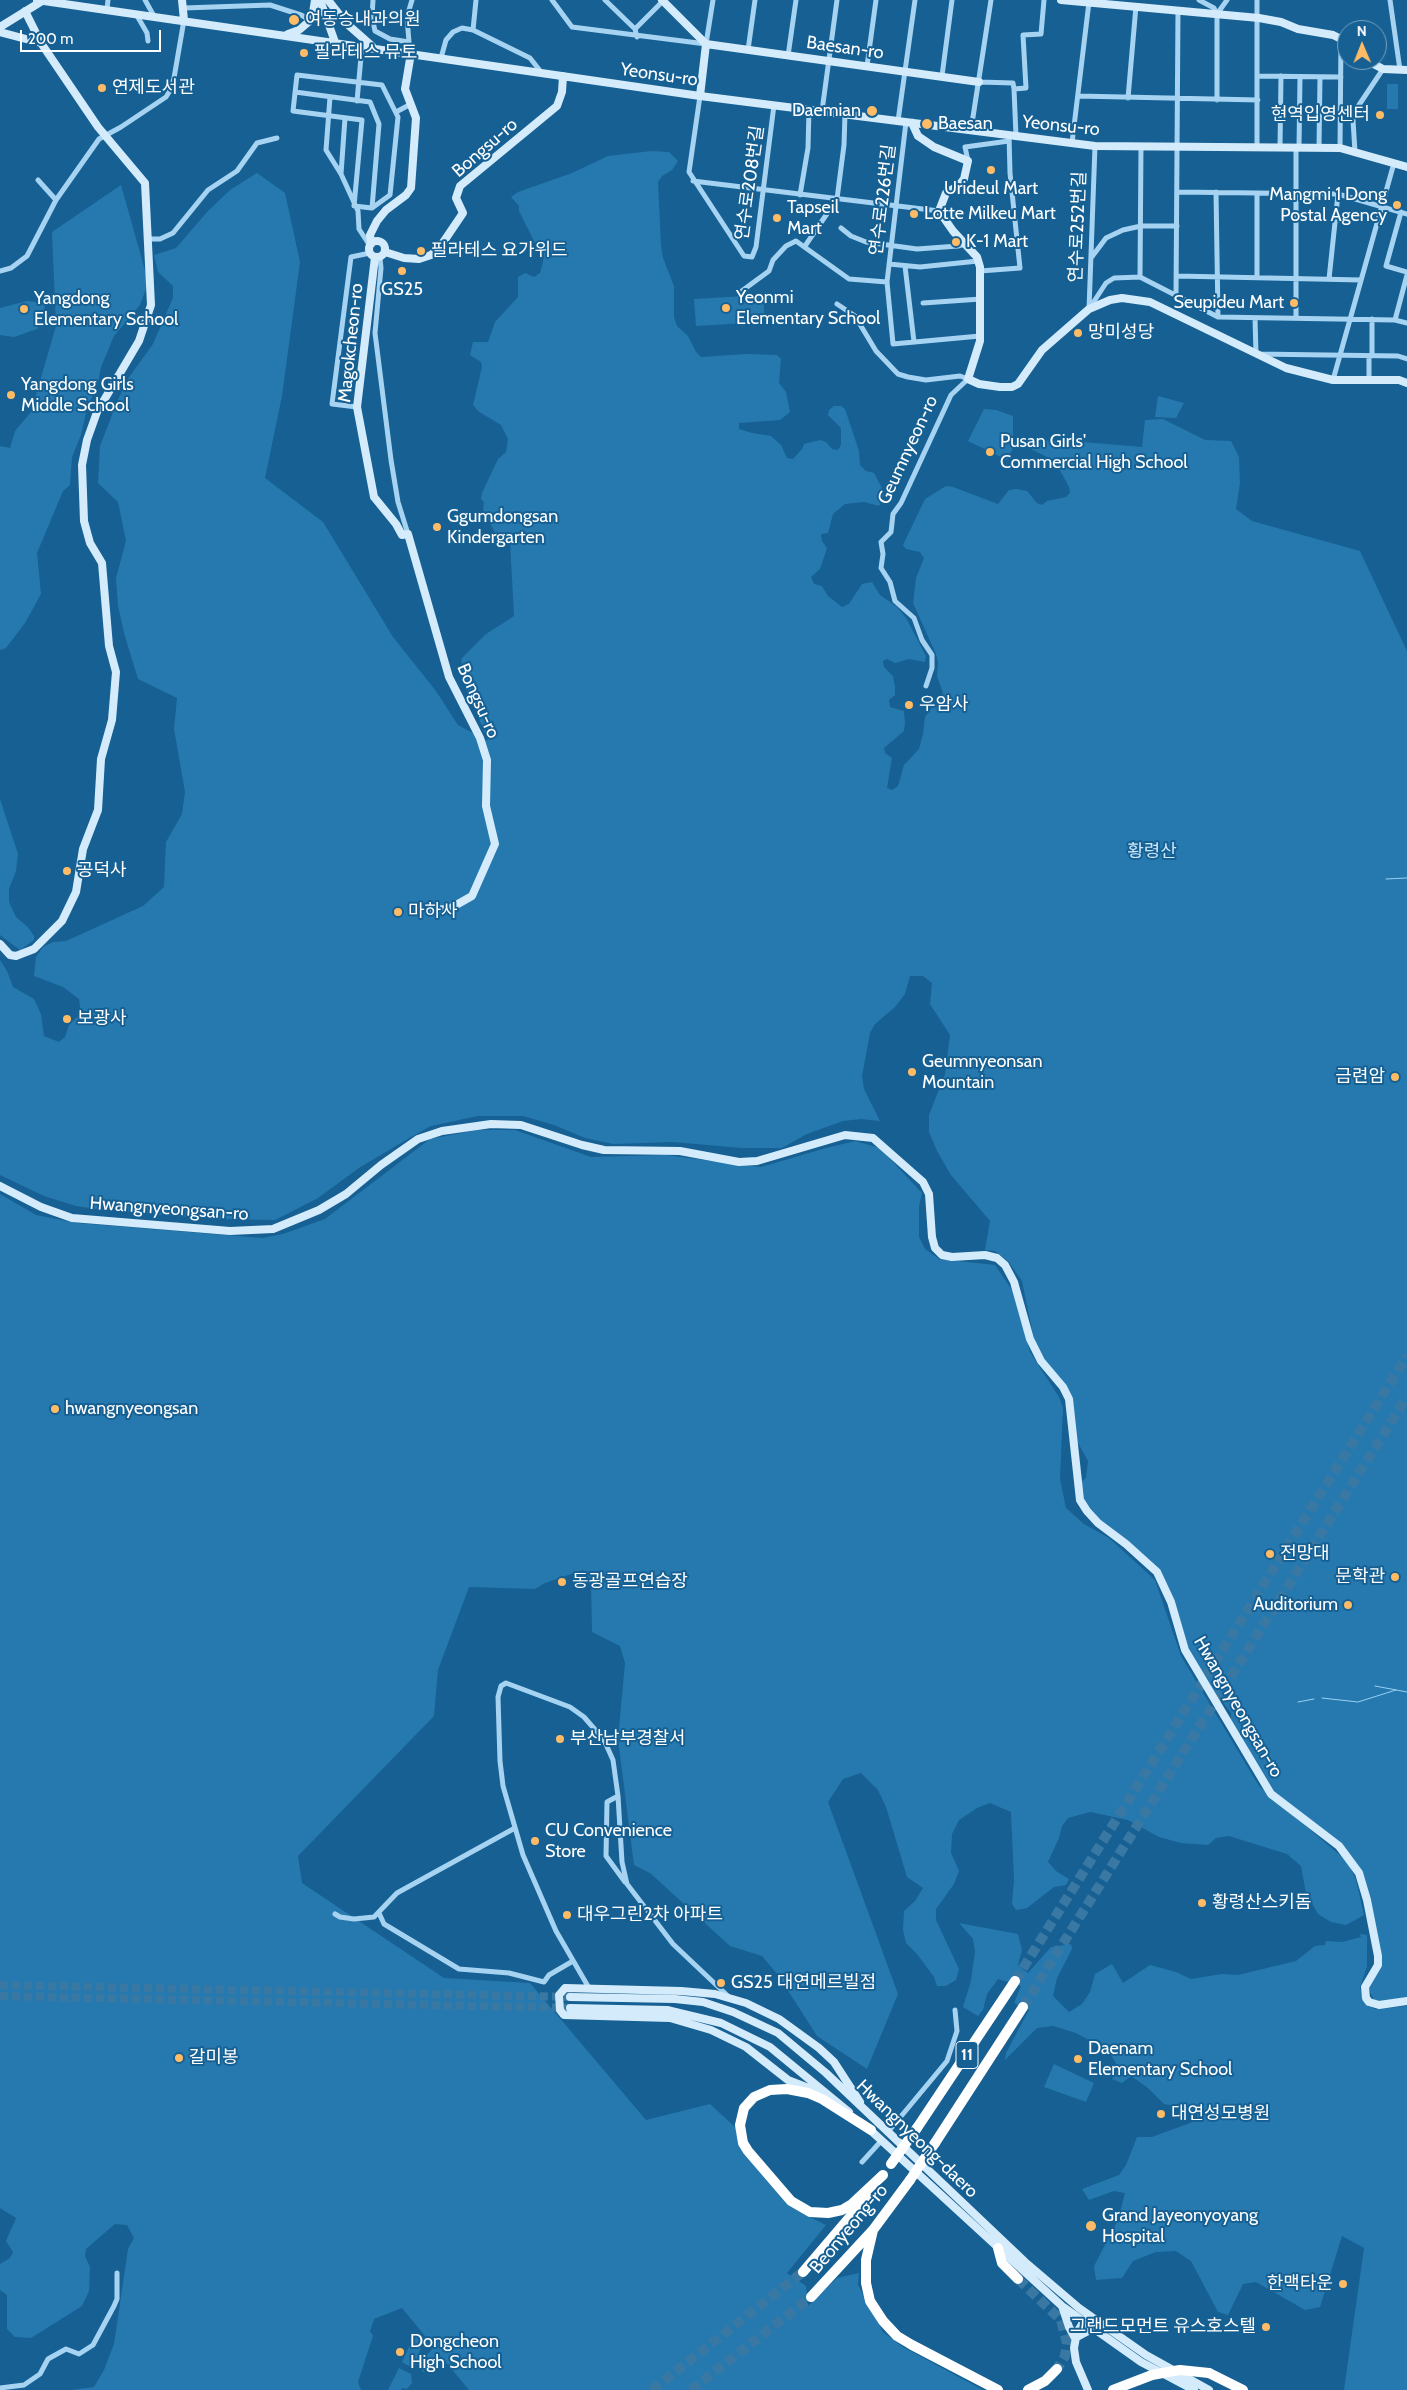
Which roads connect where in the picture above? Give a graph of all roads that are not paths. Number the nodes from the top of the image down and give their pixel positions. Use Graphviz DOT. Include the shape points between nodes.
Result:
graph roads {
  1 [pos="40,0"];
  2 [pos="108,0"];
  3 [pos="145,0"];
  4 [pos="315,0"];
  5 [pos="320,0"];
  6 [pos="328,0"];
  7 [pos="373,0"];
  8 [pos="412,0"];
  9 [pos="476,0"];
  10 [pos="552,0"];
  11 [pos="606,0"];
  12 [pos="663,0"];
  13 [pos="713,0"];
  14 [pos="755,0"];
  15 [pos="796,0"];
  16 [pos="838,0"];
  17 [pos="876,0"];
  18 [pos="915,0"];
  19 [pos="952,0"];
  20 [pos="991,0"];
  21 [pos="1044,0"];
  22 [pos="1061,0"];
  23 [pos="1199,0"];
  24 [pos="1227,0"];
  25 [pos="1257,0"];
  26 [pos="1390,0"];
  27 [pos="269,2"];
  28 [pos="1089,2"];
  29 [pos="183,4"];
  30 [pos="1136,6"];
  31 [pos="107,10"];
  32 [pos="1178,10"];
  33 [pos="25,12"];
  34 [pos="136,13"];
  35 [pos="1217,14"];
  36 [pos="154,16"];
  37 [pos="1259,18"];
  38 [pos="184,20"];
  39 [pos="310,20"];
  40 [pos="0,28"];
  41 [pos="473,30"];
  42 [pos="635,30"];
  43 [pos="0,32"];
  44 [pos="374,32"];
  45 [pos="287,35"];
  46 [pos="637,37"];
  47 [pos="1337,38"];
  48 [pos="148,41"];
  49 [pos="335,42"];
  50 [pos="41,43"];
  51 [pos="364,44"];
  52 [pos="706,44"];
  53 [pos="748,50"];
  54 [pos="411,53"];
  55 [pos="788,56"];
  56 [pos="441,58"];
  57 [pos="829,61"];
  58 [pos="867,66"];
  59 [pos="1387,69"];
  60 [pos="1342,70"];
  61 [pos="1382,70"];
  62 [pos="1404,70"];
  63 [pos="541,72"];
  64 [pos="905,72"];
  65 [pos="563,76"];
  66 [pos="942,76"];
  67 [pos="1258,76"];
  68 [pos="1281,76"];
  69 [pos="1300,77"];
  70 [pos="1320,77"];
  71 [pos="1341,77"];
  72 [pos="358,82"];
  73 [pos="979,82"];
  74 [pos="1014,89"];
  75 [pos="295,92"];
  76 [pos="700,96"];
  77 [pos="1078,96"];
  78 [pos="330,97"];
  79 [pos="1128,98"];
  80 [pos="1178,99"];
  81 [pos="357,100"];
  82 [pos="1217,100"];
  83 [pos="1258,100"];
  84 [pos="411,104"];
  85 [pos="774,105"];
  86 [pos="809,110"];
  87 [pos="822,111"];
  88 [pos="396,112"];
  89 [pos="845,114"];
  90 [pos="329,116"];
  91 [pos="345,118"];
  92 [pos="905,122"];
  93 [pos="971,130"];
  94 [pos="105,136"];
  95 [pos="277,138"];
  96 [pos="1011,138"];
  97 [pos="1072,143"];
  98 [pos="1095,146"];
  99 [pos="1141,146"];
  100 [pos="1177,146"];
  101 [pos="1257,147"];
  102 [pos="1280,147"];
  103 [pos="1298,147"];
  104 [pos="1320,147"];
  105 [pos="1340,148"];
  106 [pos="1355,152"];
  107 [pos="968,160"];
  108 [pos="1394,164"];
  109 [pos="1407,167"];
  110 [pos="341,174"];
  111 [pos="38,180"];
  112 [pos="693,181"];
  113 [pos="764,190"];
  114 [pos="1177,192"];
  115 [pos="1216,192"];
  116 [pos="1257,193"];
  117 [pos="1297,193"];
  118 [pos="1338,194"];
  119 [pos="390,195"];
  120 [pos="800,195"];
  121 [pos="837,199"];
  122 [pos="56,200"];
  123 [pos="396,202"];
  124 [pos="354,206"];
  125 [pos="896,206"];
  126 [pos="1382,207"];
  127 [pos="372,208"];
  128 [pos="939,211"];
  129 [pos="1404,213"];
  130 [pos="1141,226"];
  131 [pos="1177,226"];
  132 [pos="841,228"];
  133 [pos="148,239"];
  134 [pos="892,244"];
  135 [pos="965,244"];
  136 [pos="805,246"];
  137 [pos="375,250"];
  138 [pos="1091,258"];
  139 [pos="978,260"];
  140 [pos="889,264"];
  141 [pos="906,266"];
  142 [pos="0,271"];
  143 [pos="980,271"];
  144 [pos="1407,274"];
  145 [pos="1176,276"];
  146 [pos="1217,276"];
  147 [pos="1140,277"];
  148 [pos="1257,277"];
  149 [pos="1296,278"];
  150 [pos="1328,279"];
  151 [pos="1361,280"];
  152 [pos="887,282"];
  153 [pos="740,296"];
  154 [pos="1176,296"];
  155 [pos="981,299"];
  156 [pos="923,303"];
  157 [pos="837,304"];
  158 [pos="1089,309"];
  159 [pos="1218,317"];
  160 [pos="1255,318"];
  161 [pos="1296,318"];
  162 [pos="1350,319"];
  163 [pos="1372,319"];
  164 [pos="1395,320"];
  165 [pos="1407,323"];
  166 [pos="980,336"];
  167 [pos="914,342"];
  168 [pos="1256,354"];
  169 [pos="1340,356"];
  170 [pos="1370,356"];
  171 [pos="1407,359"];
  172 [pos="968,379"];
  173 [pos="1333,380"];
  174 [pos="1369,380"];
  175 [pos="1407,383"];
  176 [pos="357,407"];
  177 [pos="408,534"];
  178 [pos="926,686"];
  179 [pos="432,910"];
  180 [pos="0,944"];
  181 [pos="0,1186"];
  182 [pos="618,1796"];
  183 [pos="515,1828"];
  184 [pos="627,1884"];
  185 [pos="379,1913"];
  186 [pos="334,1914"];
  187 [pos="573,1961"];
  188 [pos="1015,1981"];
  189 [pos="589,1988"];
  190 [pos="570,1997"];
  191 [pos="729,1997"];
  192 [pos="1407,2001"];
  193 [pos="1023,2007"];
  194 [pos="570,2008"];
  195 [pos="954,2010"];
  196 [pos="834,2062"];
  197 [pos="796,2067"];
  198 [pos="822,2069"];
  199 [pos="788,2080"];
  200 [pos="837,2101"];
  201 [pos="868,2114"];
  202 [pos="870,2130"];
  203 [pos="888,2132"];
  204 [pos="882,2140"];
  205 [pos="862,2162"];
  206 [pos="883,2175"];
  207 [pos="873,2230"];
  208 [pos="998,2248"];
  209 [pos="803,2272"];
  210 [pos="117,2273"];
  211 [pos="1018,2279"];
  212 [pos="811,2297"];
  213 [pos="1062,2306"];
  214 [pos="1089,2315"];
  215 [pos="1083,2322"];
  216 [pos="1092,2329"];
  217 [pos="1075,2338"];
  218 [pos="946,2362"];
  219 [pos="1057,2369"];
  220 [pos="0,2388"];
  221 [pos="998,2390"];
  222 [pos="1005,2390"];
  223 [pos="1028,2390"];
  224 [pos="1088,2390"];
  225 [pos="1113,2390"];
  226 [pos="1194,2390"];
  227 [pos="1210,2390"];
  228 [pos="1243,2390"];
  1 -- 31 [label="street"];
  1 -- 33 [label="street"];
  2 -- 31 [label="street"];
  3 -- 36 [label="street"];
  4 -- 39 [label="street"];
  5 -- 49 [label="street"];
  6 -- 51 [label="street"];
  7 -- 44 [label="street"];
  8 -- 44 [label="street" via="408,42"];
  9 -- 41 [label="street"];
  10 -- 46 [label="street" via="572,28"];
  11 -- 42 [label="street"];
  12 -- 42 [label="street"];
  12 -- 52 [label="street"];
  13 -- 52 [label="street"];
  14 -- 53 [label="street"];
  15 -- 55 [label="street"];
  16 -- 57 [label="street"];
  17 -- 58 [label="street"];
  18 -- 64 [label="street, 연수로226번길"];
  19 -- 66 [label="street"];
  20 -- 73 [label="street"];
  21 -- 74 [label="street" via="1040,34 1023,35 1026,88"];
  22 -- 28 [label="street"];
  23 -- 35 [label="street" via="1214,8"];
  24 -- 35 [label="street"];
  25 -- 37 [label="street"];
  26 -- 62 [label="street"];
  27 -- 29 [label="street"];
  27 -- 39 [label="street"];
  28 -- 30 [label="street"];
  28 -- 77 [label="street"];
  29 -- 38 [label="street"];
  30 -- 32 [label="street"];
  30 -- 79 [label="street"];
  31 -- 34 [label="street"];
  32 -- 35 [label="street"];
  32 -- 80 [label="street"];
  33 -- 40 [label="street"];
  33 -- 50 [label="street"];
  34 -- 36 [label="street"];
  34 -- 48 [label="street"];
  35 -- 37 [label="street"];
  35 -- 82 [label="street"];
  36 -- 38 [label="street"];
  37 -- 47 [label="street"];
  37 -- 67 [label="street"];
  38 -- 45 [label="street"];
  38 -- 94 [label="street" via="171,90 157,104"];
  39 -- 45 [label="street"];
  41 -- 56 [label="street" via="462,28 453,32 446,40"];
  41 -- 63 [label="street" via="530,58"];
  42 -- 46 [label="street"];
  43 -- 50 [label="street"];
  44 -- 51 [label="street"];
  45 -- 49 [label="street"];
  46 -- 52 [label="street"];
  49 -- 51 [label="street"];
  50 -- 94 [label="street"];
  51 -- 54 [label="street, Yeonsu-ro"];
  51 -- 72 [label="street"];
  52 -- 53 [label="street, Baesan-ro"];
  52 -- 76 [label="street"];
  53 -- 55 [label="street, Baesan-ro"];
  54 -- 56 [label="street, Yeonsu-ro"];
  54 -- 84 [label="street, Magokcheon-ro" via="405,89"];
  55 -- 57 [label="street, Baesan-ro"];
  56 -- 63 [label="street, Yeonsu-ro"];
  57 -- 58 [label="street, Baesan-ro"];
  57 -- 87 [label="street"];
  58 -- 64 [label="street, Baesan-ro"];
  59 -- 62 [label="street"];
  60 -- 71 [label="street"];
  61 -- 106 [label="street" via="1357,108 1353,120"];
  63 -- 65 [label="street, Yeonsu-ro"];
  64 -- 66 [label="street, Baesan-ro"];
  64 -- 92 [label="street, 연수로226번길"];
  65 -- 76 [label="street, Yeonsu-ro"];
  65 -- 137 [label="street, Bongsu-ro" via="562,92 556,106 460,186 456,198 463,213 440,247 419,259"];
  66 -- 73 [label="street, Baesan-ro"];
  67 -- 68 [label="street"];
  67 -- 83 [label="street"];
  68 -- 69 [label="street"];
  68 -- 102 [label="street"];
  69 -- 70 [label="street"];
  69 -- 103 [label="street"];
  70 -- 71 [label="street"];
  70 -- 104 [label="street"];
  71 -- 105 [label="street"];
  72 -- 75 [label="street" via="297,75"];
  72 -- 81 [label="street"];
  72 -- 88 [label="street" via="382,85"];
  73 -- 74 [label="street" via="1013,83"];
  73 -- 93 [label="street"];
  74 -- 96 [label="street"];
  75 -- 78 [label="street"];
  75 -- 90 [label="street" via="293,111"];
  76 -- 85 [label="street, Yeonsu-ro"];
  76 -- 112 [label="street" via="689,161"];
  77 -- 79 [label="street"];
  77 -- 97 [label="street"];
  78 -- 81 [label="street"];
  78 -- 90 [label="street"];
  79 -- 80 [label="street"];
  80 -- 82 [label="street"];
  80 -- 100 [label="street"];
  81 -- 127 [label="street" via="370,102 380,124"];
  82 -- 83 [label="street"];
  83 -- 101 [label="street"];
  84 -- 88 [label="street"];
  84 -- 123 [label="street, Magokcheon-ro" via="416,118 411,188"];
  85 -- 86 [label="street, Yeonsu-ro"];
  85 -- 113 [label="street, 연수로208번길"];
  86 -- 87 [label="street, Yeonsu-ro"];
  86 -- 120 [label="street" via="808,148"];
  87 -- 89 [label="street, Yeonsu-ro"];
  88 -- 119 [label="street"];
  89 -- 92 [label="street, Yeonsu-ro"];
  89 -- 121 [label="street"];
  90 -- 91 [label="street"];
  90 -- 110 [label="street" via="326,150"];
  91 -- 110 [label="street"];
  91 -- 124 [label="street" via="362,120"];
  92 -- 93 [label="street, Yeonsu-ro"];
  92 -- 107 [label="street" via="934,147"];
  92 -- 125 [label="street, 연수로226번길"];
  93 -- 96 [label="street, Yeonsu-ro"];
  94 -- 122 [label="street" via="99,139"];
  94 -- 133 [label="street" via="145,183"];
  95 -- 133 [label="street" via="257,143 237,171 208,190 173,233 160,239"];
  96 -- 97 [label="street, Yeonsu-ro"];
  96 -- 107 [label="street" via="965,147"];
  96 -- 143 [label="street" via="1010,173 1020,268"];
  97 -- 98 [label="street, Yeonsu-ro"];
  98 -- 99 [label="street, Yeonsu-ro"];
  98 -- 138 [label="street, 연수로252번길"];
  99 -- 100 [label="street, Yeonsu-ro"];
  99 -- 130 [label="street"];
  100 -- 101 [label="street, Yeonsu-ro"];
  100 -- 114 [label="street"];
  101 -- 102 [label="street, Yeonsu-ro"];
  102 -- 103 [label="street, Yeonsu-ro"];
  103 -- 104 [label="street, Yeonsu-ro"];
  103 -- 117 [label="street"];
  104 -- 105 [label="street, Yeonsu-ro"];
  105 -- 106 [label="street, Yeonsu-ro"];
  106 -- 108 [label="street, Yeonsu-ro"];
  107 -- 128 [label="street" via="964,178 946,193"];
  108 -- 109 [label="street, Yeonsu-ro"];
  108 -- 126 [label="street"];
  110 -- 124 [label="street"];
  111 -- 122 [label="street"];
  112 -- 113 [label="street"];
  112 -- 113 [label="street, 연수로208번길" via="744,256 752,257 756,247"];
  113 -- 120 [label="street"];
  114 -- 115 [label="street"];
  114 -- 131 [label="street"];
  115 -- 116 [label="street"];
  115 -- 146 [label="street"];
  116 -- 117 [label="street"];
  116 -- 148 [label="street"];
  117 -- 118 [label="street"];
  117 -- 149 [label="street"];
  118 -- 126 [label="street"];
  118 -- 150 [label="street"];
  119 -- 123 [label="street"];
  119 -- 127 [label="street"];
  120 -- 121 [label="street"];
  121 -- 125 [label="street"];
  121 -- 136 [label="street"];
  122 -- 142 [label="street" via="27,256"];
  123 -- 137 [label="street, Magokcheon-ro" via="371,231"];
  124 -- 127 [label="street"];
  124 -- 137 [label="street" via="360,217 360,229"];
  125 -- 128 [label="street"];
  125 -- 134 [label="street, 연수로226번길"];
  126 -- 129 [label="street"];
  126 -- 151 [label="street"];
  128 -- 135 [label="street, Geumnyeon-ro"];
  129 -- 144 [label="street" via="1386,266"];
  130 -- 131 [label="street"];
  130 -- 138 [label="street" via="1106,238"];
  130 -- 147 [label="street"];
  131 -- 145 [label="street"];
  132 -- 134 [label="street" via="866,242"];
  133 -- 180 [label="street" via="151,305 147,321 98,412 82,465 84,521 90,543 102,563 109,646 116,672 112,720 101,759 98,810 83,849 76,892 62,921 34,949 16,956 10,955"];
  134 -- 135 [label="street" via="918,249"];
  134 -- 140 [label="street, 연수로226번길"];
  135 -- 139 [label="street, Geumnyeon-ro"];
  136 -- 152 [label="street" via="849,278"];
  136 -- 153 [label="street" via="796,241 786,246 773,260 769,271"];
  137 -- 176 [label="street, Magokcheon-ro"];
  137 -- 176 [label="street" via="351,256 332,404"];
  137 -- 177 [label="street" via="381,268 375,333 391,460 398,502"];
  138 -- 158 [label="street, 연수로252번길"];
  139 -- 141 [label="street"];
  139 -- 143 [label="street, Geumnyeon-ro"];
  140 -- 141 [label="street"];
  140 -- 152 [label="street, 연수로226번길"];
  141 -- 167 [label="street"];
  143 -- 155 [label="street, Geumnyeon-ro"];
  144 -- 164 [label="street"];
  145 -- 146 [label="street"];
  145 -- 154 [label="street"];
  146 -- 148 [label="street"];
  146 -- 159 [label="street"];
  147 -- 154 [label="street"];
  147 -- 158 [label="street" via="1114,278 1106,283"];
  148 -- 149 [label="street"];
  149 -- 150 [label="street"];
  149 -- 161 [label="street"];
  150 -- 151 [label="street"];
  151 -- 162 [label="street"];
  152 -- 167 [label="street, 연수로226번길" via="894,344"];
  154 -- 159 [label="street"];
  155 -- 156 [label="street"];
  155 -- 166 [label="street, Geumnyeon-ro"];
  157 -- 172 [label="street" via="855,316 876,351 898,374 926,380 960,376"];
  158 -- 168 [label="street" via="1122,298 1150,302"];
  158 -- 172 [label="street" via="1042,350 1018,384 1000,387"];
  159 -- 160 [label="street"];
  160 -- 161 [label="street"];
  160 -- 168 [label="street"];
  161 -- 162 [label="street"];
  162 -- 163 [label="street"];
  162 -- 169 [label="street"];
  163 -- 164 [label="street"];
  163 -- 170 [label="street"];
  164 -- 165 [label="street"];
  166 -- 167 [label="street"];
  166 -- 172 [label="street, Geumnyeon-ro"];
  168 -- 169 [label="street"];
  168 -- 173 [label="street" via="1286,368"];
  169 -- 170 [label="street"];
  169 -- 173 [label="street"];
  170 -- 171 [label="street"];
  170 -- 174 [label="street"];
  172 -- 178 [label="street, Geumnyeon-ro" via="951,396 893,514 891,532 881,542 882,568 895,601 914,618 932,655"];
  173 -- 174 [label="street"];
  174 -- 175 [label="street"];
  176 -- 177 [label="street, Magokcheon-ro" via="374,497 402,535"];
  177 -- 179 [label="street, Bongsu-ro" via="449,677 480,738 487,760 486,806 495,844 472,896 449,909"];
  181 -- 192 [label="street, Hwangnyeongsan-ro" via="41,1207 72,1218 230,1231 273,1229 319,1210 346,1194 418,1139 442,1131 491,1124 521,1125 582,1146 604,1150 680,1151 738,1162 757,1161 845,1135 874,1138 923,1182 929,1194 932,1237 935,1248 942,1255 985,1255 997,1258 1005,1265 1014,1282 1030,1339 1041,1361 1069,1399 1080,1500 1086,1511 1157,1572 1171,1602 1185,1650 1270,1794 1340,1846 1359,1873 1378,1956 1378,1965 1365,1987 1366,1998 1380,2005"];
  182 -- 183 [label="street" via="609,1748 584,1717 570,1707 506,1683 501,1686 498,1697 500,1761 503,1786"];
  182 -- 184 [label="street" via="622,1862"];
  182 -- 184 [label="street" via="607,1802 606,1856"];
  183 -- 185 [label="street" via="397,1893"];
  183 -- 187 [label="street" via="523,1855 556,1931"];
  184 -- 191 [label="street" via="673,1944"];
  185 -- 186 [label="street" via="368,1919"];
  185 -- 187 [label="street" via="384,1924 460,1969 509,1973 544,1982 549,1975"];
  187 -- 189 [label="street"];
  188 -- 206 [label="highway, Beonyeong-ro / 11, bridge"];
  189 -- 191 [label="street" via="698,1992"];
  189 -- 199 [label="street" via="561,1990 561,2013 650,2016 694,2024 746,2047"];
  190 -- 198 [label="street, Hwangnyeong-daero" via="675,1998 722,2007 764,2025"];
  191 -- 196 [label="street" via="763,2009"];
  193 -- 207 [label="highway, Beonyeong-ro / 11, bridge" via="935,2143"];
  194 -- 197 [label="street, Hwangnyeong-daero" via="666,2010 702,2017 744,2033 770,2047"];
  195 -- 203 [label="street" via="957,2031 947,2061"];
  196 -- 198 [label="street" via="832,2070"];
  196 -- 201 [label="street"];
  197 -- 199 [label="street" via="798,2075"];
  197 -- 200 [label="street, Hwangnyeong-daero"];
  198 -- 201 [label="street, Hwangnyeong-daero"];
  199 -- 200 [label="street"];
  200 -- 202 [label="street, Hwangnyeong-daero"];
  201 -- 203 [label="street, Hwangnyeong-daero"];
  202 -- 204 [label="street, Hwangnyeong-daero"];
  202 -- 206 [label="highway" via="822,2099 798,2090 777,2089 754,2097 742,2113 740,2125 743,2143 791,2201 803,2209 822,2214 835,2212 852,2204"];
  203 -- 214 [label="street, Hwangnyeong-daero" via="1022,2259"];
  204 -- 205 [label="street"];
  204 -- 208 [label="street, Hwangnyeong-daero"];
  206 -- 209 [label="highway, Beonyeong-ro / 11"];
  207 -- 212 [label="highway, Beonyeong-ro / 11"];
  207 -- 218 [label="highway" via="867,2250 866,2283 870,2301 898,2336"];
  208 -- 211 [label="highway" via="1002,2263"];
  208 -- 213 [label="street, Hwangnyeong-daero"];
  210 -- 220 [label="street" via="117,2299 93,2344 79,2354 66,2349 60,2352 48,2360 40,2374 24,2385"];
  213 -- 215 [label="street, Hwangnyeong-daero"];
  213 -- 217 [label="street"];
  214 -- 215 [label="street"];
  214 -- 227 [label="street, Hwangnyeong-daero" via="1146,2355"];
  215 -- 216 [label="street, Hwangnyeong-daero"];
  215 -- 217 [label="street"];
  216 -- 217 [label="street"];
  216 -- 226 [label="street, Hwangnyeong-daero" via="1141,2362"];
  217 -- 224 [label="street" via="1076,2362"];
  218 -- 221 [label="highway"];
  218 -- 222 [label="highway"];
  219 -- 223 [label="highway" via="1045,2381"];
  225 -- 228 [label="highway, bridge" via="1152,2375 1180,2370 1209,2373"];
}
